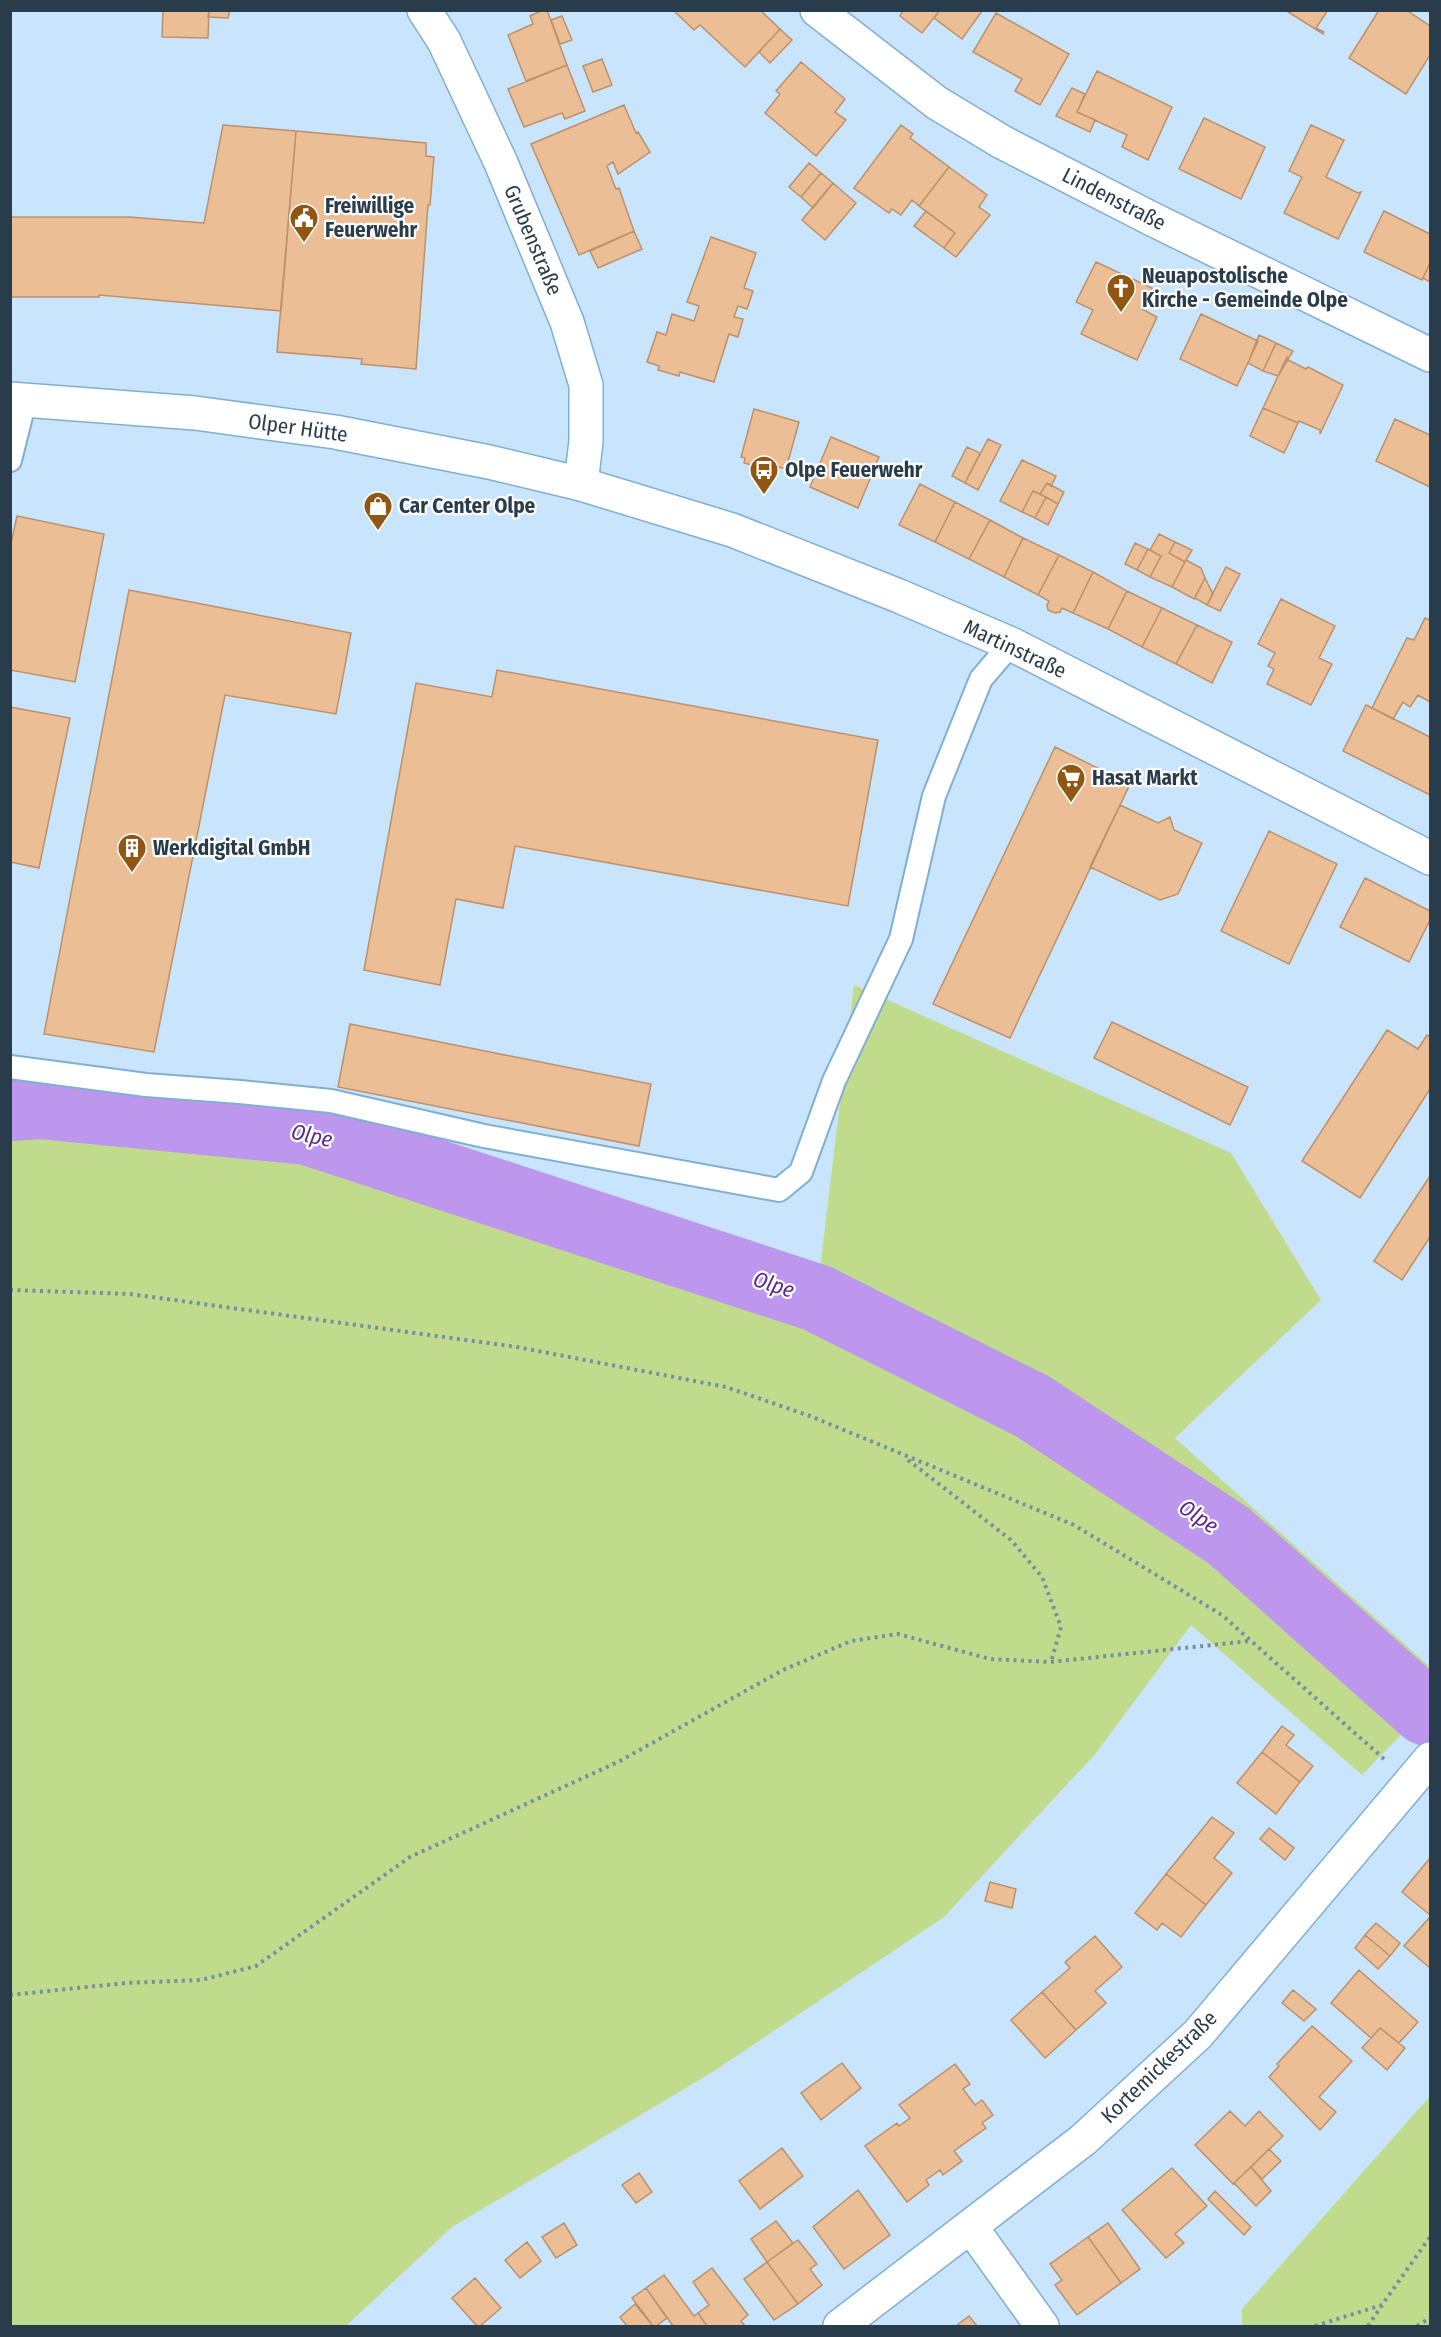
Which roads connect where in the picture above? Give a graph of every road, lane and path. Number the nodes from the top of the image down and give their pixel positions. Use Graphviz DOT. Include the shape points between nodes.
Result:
graph roads {
  1 [pos="424,10"];
  2 [pos="817,10"];
  3 [pos="1431,355"];
  4 [pos="18,399"];
  5 [pos="10,460"];
  6 [pos="580,484"];
  7 [pos="1011,644"];
  8 [pos="1431,858"];
  9 [pos="10,1067"];
  10 [pos="10,1290"];
  11 [pos="903,1456"];
  12 [pos="1250,1641"];
  13 [pos="1050,1662"];
  14 [pos="1424,1778"];
  15 [pos="10,1995"];
  16 [pos="971,2227"];
  17 [pos="1431,2237"];
  18 [pos="1382,2305"];
  19 [pos="1431,2318"];
  20 [pos="840,2326"];
  21 [pos="1042,2326"];
  22 [pos="1315,2326"];
  23 [pos="1368,2326"];
  24 [pos="1417,2326"];
  1 -- 6 [label="street, Grubenstraße" via="444,41 501,163 567,322 586,385 586,441"];
  2 -- 3 [label="street, Lindenstraße" via="937,103 1002,142"];
  4 -- 5 [label="lane"];
  4 -- 6 [label="street, Olper Hütte" via="195,413 335,432"];
  6 -- 7 [label="street, Martinstraße" via="732,530"];
  7 -- 8 [label="street, Martinstraße"];
  7 -- 9 [label="lane" via="981,679 933,796 901,939 834,1081 801,1172 779,1190 484,1137 331,1101 146,1085"];
  10 -- 11 [label="path" via="130,1294 517,1347 726,1387 810,1416"];
  11 -- 12 [label="path" via="1074,1525 1221,1616"];
  11 -- 13 [label="path" via="1011,1540 1042,1577 1061,1627"];
  12 -- 13 [label="path"];
  12 -- 14 [label="path" via="1359,1738"];
  13 -- 15 [label="path" via="990,1659 898,1634 851,1641 783,1670 618,1762 410,1857 256,1966 201,1980"];
  14 -- 16 [label="street, Kortemickestraße" via="1198,2034 1083,2140"];
  16 -- 20 [label="street, Kortemickestraße"];
  16 -- 21 [label="street"];
  17 -- 18 [label="path"];
  18 -- 22 [label="path"];
  18 -- 23 [label="path"];
  19 -- 24 [label="path"];
}
